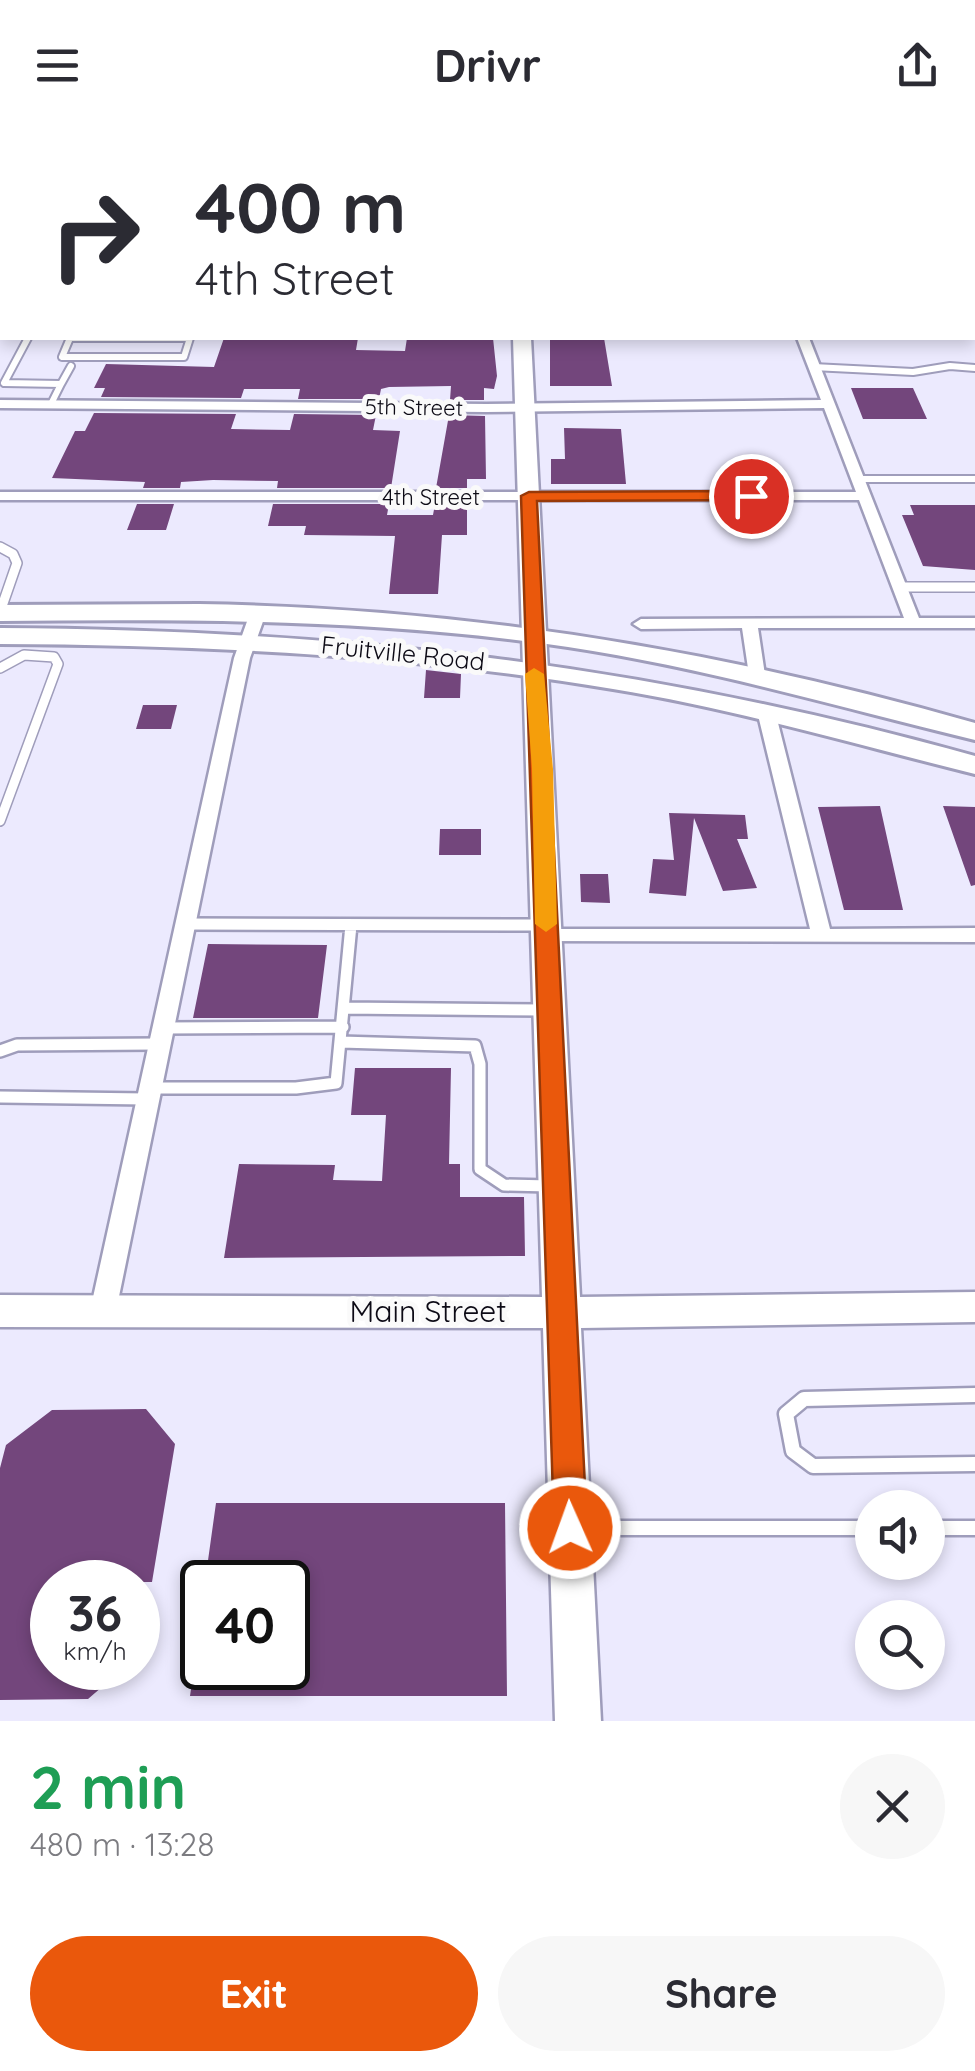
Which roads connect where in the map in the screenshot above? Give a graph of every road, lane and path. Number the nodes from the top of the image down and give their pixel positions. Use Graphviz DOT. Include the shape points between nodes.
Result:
graph roads {
  1 [pos="27,340"];
  2 [pos="69,340"];
  3 [pos="189,340"];
  4 [pos="522,340"];
  5 [pos="803,340"];
  6 [pos="70,366"];
  7 [pos="813,367"];
  8 [pos="975,368"];
  9 [pos="61,384"];
  10 [pos="0,404"];
  11 [pos="50,404"];
  12 [pos="828,404"];
  13 [pos="526,406"];
  14 [pos="975,479"];
  15 [pos="856,480"];
  16 [pos="0,496"];
  17 [pos="529,496"];
  18 [pos="862,496"];
  19 [pos="0,547"];
  20 [pos="899,588"];
  21 [pos="975,588"];
  22 [pos="0,612"];
  23 [pos="913,622"];
  24 [pos="641,624"];
  25 [pos="749,624"];
  26 [pos="253,627"];
  27 [pos="973,628"];
  28 [pos="0,636"];
  29 [pos="533,652"];
  30 [pos="0,668"];
  31 [pos="757,676"];
  32 [pos="766,710"];
  33 [pos="975,732"];
  34 [pos="975,765"];
  35 [pos="0,821"];
  36 [pos="187,924"];
  37 [pos="350,925"];
  38 [pos="546,931"];
  39 [pos="822,936"];
  40 [pos="975,936"];
  41 [pos="344,1008"];
  42 [pos="548,1010"];
  43 [pos="343,1027"];
  44 [pos="162,1036"];
  45 [pos="342,1042"];
  46 [pos="0,1051"];
  47 [pos="148,1093"];
  48 [pos="0,1097"];
  49 [pos="556,1186"];
  50 [pos="975,1307"];
  51 [pos="0,1311"];
  52 [pos="103,1311"];
  53 [pos="562,1313"];
  54 [pos="975,1395"];
  55 [pos="975,1464"];
  56 [pos="570,1528"];
  57 [pos="855,1528"];
  58 [pos="945,1528"];
  59 [pos="975,1528"];
  60 [pos="578,1721"];
  1 -- 9 [label="lane" via="4,384"];
  2 -- 3 [label="lane" via="62,357 184,357"];
  4 -- 13 [label="street"];
  5 -- 7 [label="street"];
  6 -- 9 [label="lane"];
  7 -- 8 [label="lane"];
  7 -- 12 [label="street"];
  9 -- 11 [label="lane"];
  10 -- 11 [label="street, 5th Street"];
  11 -- 13 [label="street, 5th Street"];
  12 -- 13 [label="street, 5th Street"];
  12 -- 15 [label="street"];
  13 -- 17 [label="street"];
  14 -- 15 [label="lane"];
  15 -- 18 [label="street"];
  16 -- 17 [label="street, 4th Street"];
  17 -- 18 [label="street, 4th Street"];
  17 -- 29 [label="street"];
  18 -- 20 [label="street"];
  19 -- 22 [label="lane" via="17,564"];
  20 -- 21 [label="lane"];
  20 -- 23 [label="street"];
  22 -- 26 [label="main road, Fruitville Road"];
  23 -- 25 [label="street"];
  23 -- 27 [label="street"];
  24 -- 25 [label="street"];
  25 -- 31 [label="street"];
  26 -- 28 [label="main road, Fruitville Road"];
  26 -- 29 [label="main road, Fruitville Road" via="408,651"];
  26 -- 36 [label="street"];
  29 -- 31 [label="main road, Fruitville Road"];
  29 -- 32 [label="main road, Fruitville Road" via="607,677"];
  29 -- 38 [label="street"];
  30 -- 35 [label="lane" via="24,655 54,657 58,664"];
  31 -- 33 [label="main road, Fruitville Road"];
  32 -- 34 [label="main road, Fruitville Road"];
  32 -- 39 [label="street"];
  36 -- 37 [label="lane"];
  36 -- 44 [label="street"];
  37 -- 38 [label="lane"];
  37 -- 41 [label="lane"];
  38 -- 39 [label="street"];
  38 -- 42 [label="street"];
  39 -- 40 [label="street"];
  41 -- 42 [label="lane"];
  41 -- 43 [label="lane"];
  42 -- 49 [label="street"];
  43 -- 44 [label="lane"];
  43 -- 45 [label="lane"];
  44 -- 46 [label="lane"];
  44 -- 47 [label="street"];
  45 -- 47 [label="lane" via="338,1081 329,1087"];
  45 -- 49 [label="lane" via="475,1046 480,1169 504,1185"];
  47 -- 48 [label="lane"];
  47 -- 52 [label="street"];
  49 -- 53 [label="street"];
  50 -- 53 [label="street, Main Street"];
  51 -- 52 [label="street, Main Street"];
  52 -- 53 [label="street, Main Street"];
  53 -- 56 [label="street"];
  54 -- 55 [label="lane" via="804,1399 786,1414 793,1451 812,1466"];
  56 -- 57 [label="lane"];
  56 -- 60 [label="street"];
  58 -- 59 [label="lane"];
}
